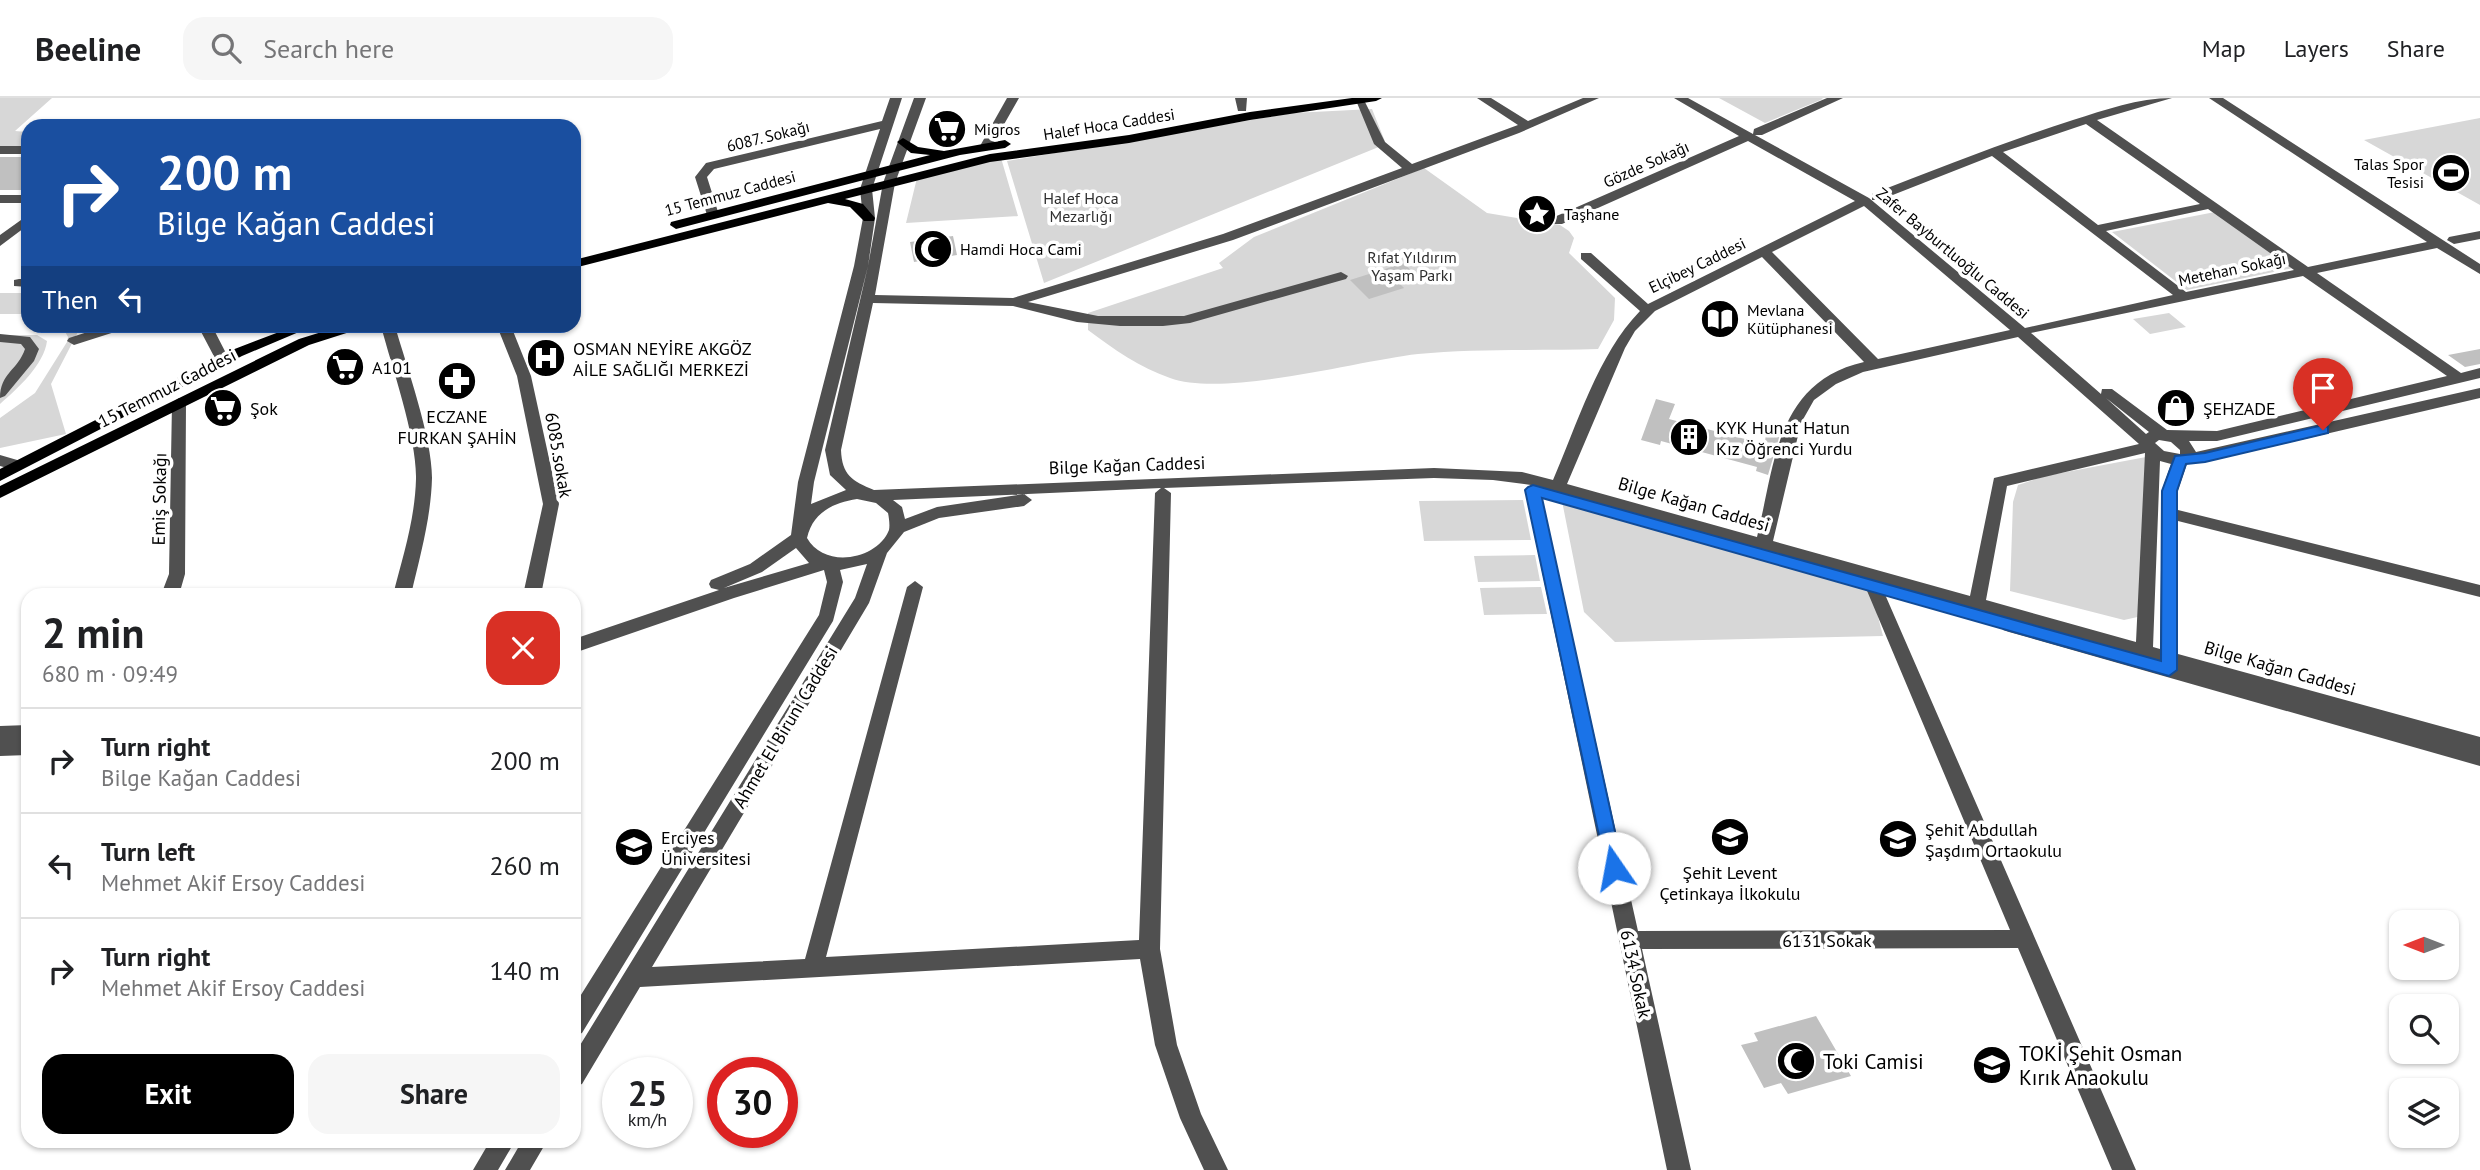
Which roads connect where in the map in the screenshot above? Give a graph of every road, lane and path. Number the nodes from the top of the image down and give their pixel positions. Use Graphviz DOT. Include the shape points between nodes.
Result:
graph roads {
  1 [pos="896,98"];
  2 [pos="920,98"];
  3 [pos="1028,98"];
  4 [pos="1299,98"];
  5 [pos="1376,98"];
  6 [pos="1483,98"];
  7 [pos="1593,98"];
  8 [pos="1679,98"];
  9 [pos="1698,98"];
  10 [pos="2166,98"];
  11 [pos="2216,98"];
  12 [pos="2231,98"];
  13 [pos="1832,99"];
  14 [pos="1013,100"];
  15 [pos="1359,100"];
  16 [pos="1241,103"];
  17 [pos="2087,118"];
  18 [pos="886,124"];
  19 [pos="1527,125"];
  20 [pos="1753,134"];
  21 [pos="903,142"];
  22 [pos="986,146"];
  23 [pos="0,150"];
  24 [pos="21,150"];
  25 [pos="959,151"];
  26 [pos="1993,151"];
  27 [pos="894,167"];
  28 [pos="1411,169"];
  29 [pos="868,181"];
  30 [pos="890,183"];
  31 [pos="0,199"];
  32 [pos="21,199"];
  33 [pos="1870,199"];
  34 [pos="808,203"];
  35 [pos="2211,205"];
  36 [pos="713,215"];
  37 [pos="869,218"];
  38 [pos="1557,221"];
  39 [pos="21,225"];
  40 [pos="2095,230"];
  41 [pos="2480,235"];
  42 [pos="21,237"];
  43 [pos="3,239"];
  44 [pos="2454,240"];
  45 [pos="2440,243"];
  46 [pos="581,249"];
  47 [pos="1763,251"];
  48 [pos="1586,256"];
  49 [pos="2480,257"];
  50 [pos="581,262"];
  51 [pos="2480,270"];
  52 [pos="2306,271"];
  53 [pos="1341,276"];
  54 [pos="2184,297"];
  55 [pos="867,299"];
  56 [pos="1014,302"];
  57 [pos="1647,310"];
  58 [pos="2026,331"];
  59 [pos="98,333"];
  60 [pos="209,333"];
  61 [pos="289,333"];
  62 [pos="332,333"];
  63 [pos="390,333"];
  64 [pos="507,333"];
  65 [pos="0,338"];
  66 [pos="74,341"];
  67 [pos="223,361"];
  68 [pos="1875,365"];
  69 [pos="2480,373"];
  70 [pos="2459,379"];
  71 [pos="0,393"];
  72 [pos="2478,395"];
  73 [pos="179,403"];
  74 [pos="2166,435"];
  75 [pos="2150,447"];
  76 [pos="2183,459"];
  77 [pos="0,460"];
  78 [pos="18,466"];
  79 [pos="0,476"];
  80 [pos="31,477"];
  81 [pos="1558,486"];
  82 [pos="1533,490"];
  83 [pos="0,493"];
  84 [pos="1163,493"];
  85 [pos="871,496"];
  86 [pos="2169,513"];
  87 [pos="898,528"];
  88 [pos="799,533"];
  89 [pos="1764,544"];
  90 [pos="878,553"];
  91 [pos="829,563"];
  92 [pos="1873,586"];
  93 [pos="915,587"];
  94 [pos="172,588"];
  95 [pos="404,588"];
  96 [pos="533,588"];
  97 [pos="2480,591"];
  98 [pos="1977,603"];
  99 [pos="581,632"];
  100 [pos="581,644"];
  101 [pos="2145,657"];
  102 [pos="2168,663"];
  103 [pos="21,732"];
  104 [pos="0,733"];
  105 [pos="21,747"];
  106 [pos="0,748"];
  107 [pos="2476,752"];
  108 [pos="2480,770"];
  109 [pos="2025,939"];
  110 [pos="1629,940"];
  111 [pos="1149,949"];
  112 [pos="813,968"];
  113 [pos="632,978"];
  114 [pos="581,1015"];
  115 [pos="581,1064"];
  116 [pos="499,1148"];
  117 [pos="531,1148"];
  118 [pos="485,1170"];
  119 [pos="517,1170"];
  120 [pos="1216,1170"];
  121 [pos="1679,1170"];
  122 [pos="2124,1170"];
  1 -- 18 [label="street"];
  2 -- 21 [label="street"];
  3 -- 14 [label="street"];
  4 -- 16 [label="main road, Halef Hoca Caddesi"];
  5 -- 15 [label="main road, Halef Hoca Caddesi"];
  6 -- 19 [label="street"];
  7 -- 19 [label="street"];
  8 -- 20 [label="street, Zafer Bayburtluoğlu Caddesi"];
  9 -- 20 [label="street, Zafer Bayburtluoğlu Caddesi"];
  10 -- 17 [label="street, Elçibey Caddesi"];
  11 -- 45 [label="street"];
  12 -- 44 [label="street"];
  13 -- 20 [label="street, Gözde Sokağı"];
  14 -- 22 [label="street"];
  15 -- 28 [label="street" via="1380,144"];
  15 -- 30 [label="main road, Halef Hoca Caddesi" via="990,158"];
  16 -- 22 [label="main road, Halef Hoca Caddesi" via="1124,132"];
  17 -- 26 [label="street, Elçibey Caddesi"];
  17 -- 35 [label="street"];
  18 -- 29 [label="street"];
  18 -- 36 [label="street, 6087. Sokağı" via="710,166 701,177"];
  19 -- 28 [label="street"];
  20 -- 33 [label="street, Zafer Bayburtluoğlu Caddesi"];
  20 -- 38 [label="street, Gözde Sokağı"];
  21 -- 25 [label="main road" via="924,152"];
  21 -- 27 [label="street"];
  22 -- 25 [label="main road, Halef Hoca Caddesi"];
  23 -- 24 [label="street"];
  25 -- 27 [label="main road, Halef Hoca Caddesi"];
  26 -- 33 [label="street, Elçibey Caddesi"];
  26 -- 40 [label="street"];
  27 -- 29 [label="main road, 15 Temmuz Caddesi"];
  27 -- 30 [label="street"];
  28 -- 56 [label="street" via="1228,237"];
  29 -- 30 [label="main road, 15 Temmuz Caddesi"];
  29 -- 34 [label="main road, 15 Temmuz Caddesi"];
  29 -- 36 [label="main road, 15 Temmuz Caddesi"];
  29 -- 37 [label="street"];
  30 -- 55 [label="street"];
  31 -- 32 [label="street"];
  33 -- 47 [label="street, Elçibey Caddesi"];
  33 -- 58 [label="street, Zafer Bayburtluoğlu Caddesi"];
  34 -- 37 [label="main road" via="855,204"];
  34 -- 50 [label="main road, 15 Temmuz Caddesi"];
  35 -- 40 [label="street"];
  35 -- 52 [label="street"];
  36 -- 46 [label="main road, 15 Temmuz Caddesi"];
  37 -- 88 [label="street" via="804,489"];
  39 -- 43 [label="street"];
  40 -- 54 [label="street"];
  41 -- 44 [label="street"];
  42 -- 43 [label="street"];
  44 -- 49 [label="street"];
  45 -- 51 [label="street"];
  45 -- 52 [label="street, Metehan Sokağı"];
  47 -- 57 [label="street, Elçibey Caddesi"];
  47 -- 68 [label="street"];
  48 -- 57 [label="street"];
  52 -- 54 [label="street, Metehan Sokağı"];
  52 -- 70 [label="street"];
  53 -- 56 [label="street" via="1185,320 1096,321"];
  54 -- 58 [label="street, Metehan Sokağı"];
  55 -- 56 [label="street"];
  55 -- 85 [label="street" via="832,460 841,482"];
  57 -- 81 [label="street, Elçibey Caddesi" via="1618,348"];
  58 -- 68 [label="street, Metehan Sokağı"];
  58 -- 74 [label="street, Zafer Bayburtluoğlu Caddesi"];
  58 -- 75 [label="street, Zafer Bayburtluoğlu Caddesi"];
  59 -- 66 [label="street"];
  60 -- 67 [label="street"];
  61 -- 67 [label="main road, 15 Temmuz Caddesi"];
  62 -- 73 [label="main road, 15 Temmuz Caddesi" via="304,342"];
  63 -- 95 [label="street" via="424,476 420,523"];
  64 -- 96 [label="street, 6085.sokak" via="524,376 551,504"];
  65 -- 71 [label="street" via="25,340 32,349"];
  67 -- 78 [label="main road, 15 Temmuz Caddesi"];
  68 -- 89 [label="street, Metehan Sokağı" via="1831,381 1809,397 1797,414"];
  69 -- 70 [label="street"];
  70 -- 74 [label="street" via="2217,436"];
  72 -- 76 [label="street"];
  73 -- 80 [label="main road, 15 Temmuz Caddesi"];
  73 -- 94 [label="street, Emiş Sokağı" via="177,574"];
  74 -- 75 [label="street" via="2151,436"];
  74 -- 76 [label="street, Zafer Bayburtluoğlu Caddesi" via="2187,447"];
  75 -- 76 [label="street" via="2166,458"];
  75 -- 98 [label="street" via="2000,482"];
  75 -- 101 [label="street"];
  76 -- 86 [label="street" via="2172,478"];
  77 -- 78 [label="street"];
  78 -- 79 [label="main road, 15 Temmuz Caddesi"];
  78 -- 80 [label="main road"];
  80 -- 83 [label="main road, 15 Temmuz Caddesi"];
  81 -- 85 [label="street, Bilge Kağan Caddesi" via="1507,476 1452,474"];
  81 -- 89 [label="street, Bilge Kağan Caddesi"];
  82 -- 84 [label="street, Bilge Kağan Caddesi" via="1476,484"];
  82 -- 92 [label="street, Bilge Kağan Caddesi"];
  82 -- 110 [label="street, 6134 Sokak"];
  84 -- 87 [label="street, Bilge Kağan Caddesi" via="982,504 937,513"];
  84 -- 111 [label="street"];
  85 -- 87 [label="street" via="896,511"];
  85 -- 88 [label="street" via="832,499 811,512"];
  86 -- 97 [label="street"];
  86 -- 102 [label="street"];
  87 -- 90 [label="street"];
  88 -- 91 [label="street" via="808,554"];
  88 -- 99 [label="street" via="771,559 739,576"];
  89 -- 98 [label="street, Bilge Kağan Caddesi"];
  90 -- 91 [label="street" via="854,562"];
  90 -- 113 [label="street, Ahmet El Biruni Caddesi" via="863,599"];
  91 -- 100 [label="street"];
  91 -- 114 [label="street, Ahmet El Biruni Caddesi" via="835,582 827,616"];
  92 -- 101 [label="street, Bilge Kağan Caddesi"];
  92 -- 109 [label="street"];
  93 -- 112 [label="street"];
  98 -- 101 [label="street, Bilge Kağan Caddesi"];
  101 -- 102 [label="street, Bilge Kağan Caddesi"];
  102 -- 107 [label="street, Bilge Kağan Caddesi"];
  103 -- 104 [label="street"];
  105 -- 106 [label="street"];
  107 -- 108 [label="street"];
  109 -- 110 [label="street, 6131 Sokak"];
  109 -- 122 [label="street"];
  110 -- 121 [label="street, 6134 Sokak"];
  111 -- 112 [label="street"];
  111 -- 120 [label="street" via="1170,1056 1191,1118"];
  112 -- 113 [label="street"];
  113 -- 115 [label="street, Ahmet El Biruni Caddesi"];
  116 -- 118 [label="street"];
  117 -- 119 [label="street"];
}
